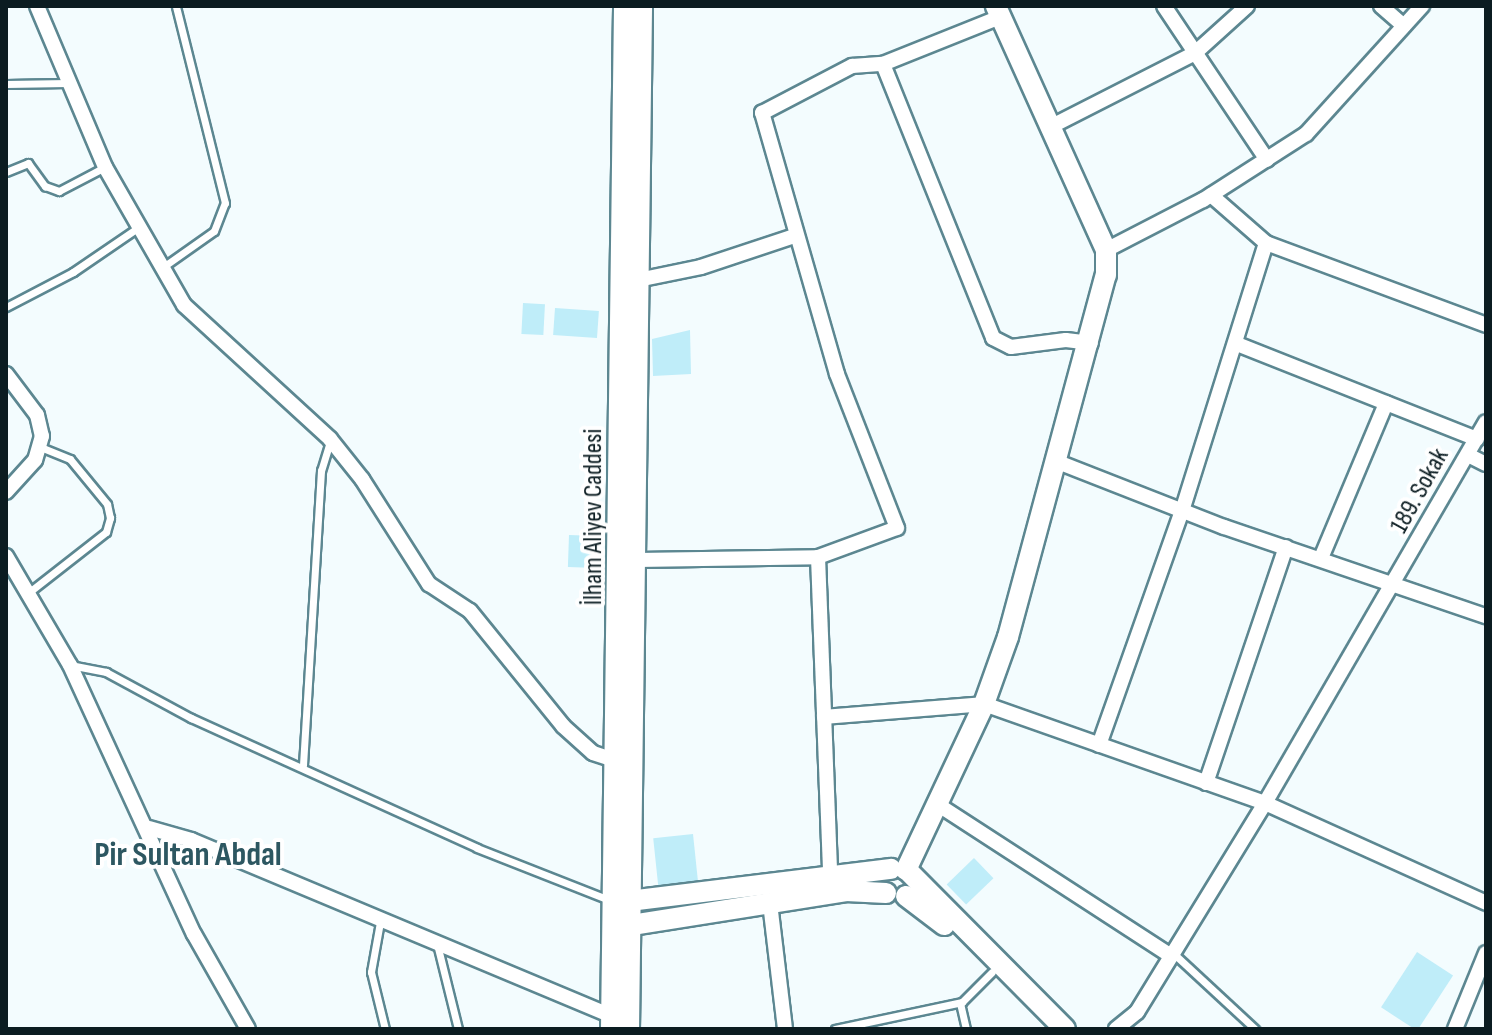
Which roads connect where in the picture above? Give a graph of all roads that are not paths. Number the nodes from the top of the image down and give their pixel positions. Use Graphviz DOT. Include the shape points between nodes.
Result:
graph roads {
  1 [pos="37,6"];
  2 [pos="176,6"];
  3 [pos="624,6"];
  4 [pos="642,6"];
  5 [pos="1164,6"];
  6 [pos="1247,6"];
  7 [pos="1381,6"];
  8 [pos="1422,6"];
  9 [pos="998,12"];
  10 [pos="1404,26"];
  11 [pos="1195,53"];
  12 [pos="883,64"];
  13 [pos="68,83"];
  14 [pos="6,84"];
  15 [pos="1050,127"];
  16 [pos="1267,160"];
  17 [pos="105,167"];
  18 [pos="6,172"];
  19 [pos="1211,195"];
  20 [pos="139,227"];
  21 [pos="794,236"];
  22 [pos="1266,243"];
  23 [pos="1106,250"];
  24 [pos="163,267"];
  25 [pos="638,280"];
  26 [pos="6,307"];
  27 [pos="1486,325"];
  28 [pos="1091,343"];
  29 [pos="1237,344"];
  30 [pos="6,374"];
  31 [pos="1386,403"];
  32 [pos="1486,422"];
  33 [pos="330,439"];
  34 [pos="1477,439"];
  35 [pos="40,447"];
  36 [pos="1468,455"];
  37 [pos="1058,462"];
  38 [pos="1486,464"];
  39 [pos="6,492"];
  40 [pos="1182,511"];
  41 [pos="1286,547"];
  42 [pos="6,556"];
  43 [pos="818,557"];
  44 [pos="1321,558"];
  45 [pos="637,560"];
  46 [pos="1395,582"];
  47 [pos="28,593"];
  48 [pos="1486,616"];
  49 [pos="70,665"];
  50 [pos="984,704"];
  51 [pos="824,717"];
  52 [pos="1099,745"];
  53 [pos="618,761"];
  54 [pos="303,765"];
  55 [pos="1206,783"];
  56 [pos="1265,803"];
  57 [pos="937,804"];
  58 [pos="149,828"];
  59 [pos="903,871"];
  60 [pos="830,875"];
  61 [pos="896,895"];
  62 [pos="623,902"];
  63 [pos="770,903"];
  64 [pos="1486,903"];
  65 [pos="380,922"];
  66 [pos="622,926"];
  67 [pos="437,944"];
  68 [pos="1486,953"];
  69 [pos="1172,954"];
  70 [pos="992,972"];
  71 [pos="960,1003"];
  72 [pos="611,1023"];
  73 [pos="248,1029"];
  74 [pos="385,1029"];
  75 [pos="458,1029"];
  76 [pos="629,1029"];
  77 [pos="785,1029"];
  78 [pos="835,1029"];
  79 [pos="966,1029"];
  80 [pos="1050,1029"];
  81 [pos="1065,1029"];
  82 [pos="1116,1029"];
  83 [pos="1255,1029"];
  84 [pos="1455,1029"];
  1 -- 13 [label="street"];
  2 -- 24 [label="lane" via="225,203 214,231"];
  3 -- 53 [label="main road, İlham Aliyev Caddesi"];
  4 -- 25 [label="main road, İlham Aliyev Caddesi"];
  5 -- 11 [label="street"];
  6 -- 11 [label="street"];
  7 -- 10 [label="street"];
  8 -- 10 [label="street"];
  9 -- 12 [label="street"];
  9 -- 15 [label="main road"];
  10 -- 16 [label="street" via="1306,134"];
  11 -- 15 [label="street"];
  11 -- 16 [label="street"];
  12 -- 21 [label="street" via="852,66 762,113"];
  12 -- 28 [label="street" via="993,338 1011,347 1066,340"];
  13 -- 14 [label="lane"];
  13 -- 17 [label="street"];
  15 -- 23 [label="main road"];
  16 -- 19 [label="street"];
  17 -- 18 [label="lane" via="59,191 45,186 28,163"];
  17 -- 20 [label="street"];
  19 -- 22 [label="street"];
  19 -- 23 [label="street"];
  20 -- 24 [label="street"];
  20 -- 26 [label="lane" via="73,272"];
  21 -- 25 [label="street" via="701,267"];
  21 -- 43 [label="street" via="837,374 897,528"];
  22 -- 27 [label="street"];
  22 -- 29 [label="street"];
  23 -- 28 [label="main road"];
  24 -- 33 [label="street" via="194,318"];
  25 -- 45 [label="main road, İlham Aliyev Caddesi"];
  28 -- 37 [label="main road"];
  29 -- 31 [label="street"];
  29 -- 40 [label="street"];
  30 -- 35 [label="street" via="37,415"];
  31 -- 34 [label="street"];
  31 -- 44 [label="street"];
  32 -- 34 [label="street, 189. Sokak"];
  33 -- 53 [label="street" via="436,593 470,611 585,747"];
  33 -- 54 [label="lane" via="321,471"];
  34 -- 36 [label="street, 189. Sokak"];
  35 -- 39 [label="street" via="30,467"];
  35 -- 47 [label="lane" via="70,459 107,504 110,523 106,532"];
  36 -- 38 [label="street"];
  36 -- 46 [label="street, 189. Sokak"];
  37 -- 40 [label="street"];
  37 -- 50 [label="main road"];
  40 -- 41 [label="street"];
  40 -- 52 [label="street"];
  41 -- 44 [label="street"];
  41 -- 55 [label="street"];
  42 -- 47 [label="street"];
  43 -- 45 [label="street"];
  43 -- 51 [label="street"];
  44 -- 46 [label="street"];
  45 -- 62 [label="main road, İlham Aliyev Caddesi"];
  46 -- 48 [label="street"];
  46 -- 56 [label="street, 189. Sokak"];
  47 -- 49 [label="street"];
  49 -- 54 [label="lane" via="97,668 191,718"];
  49 -- 58 [label="street"];
  50 -- 51 [label="street"];
  50 -- 52 [label="street"];
  50 -- 57 [label="main road"];
  51 -- 60 [label="street"];
  52 -- 55 [label="street"];
  53 -- 62 [label="main road, İlham Aliyev Caddesi"];
  54 -- 62 [label="lane" via="477,848"];
  55 -- 56 [label="street"];
  56 -- 64 [label="street"];
  56 -- 69 [label="street, 189. Sokak"];
  57 -- 59 [label="main road"];
  57 -- 69 [label="street"];
  58 -- 65 [label="street" via="191,840"];
  58 -- 73 [label="street" via="194,934"];
  59 -- 60 [label="main road"];
  59 -- 61 [label="main road" via="912,888"];
  59 -- 61 [label="main road" via="883,880"];
  59 -- 81 [label="main road"];
  60 -- 62 [label="main road"];
  61 -- 63 [label="main road" via="846,891"];
  61 -- 70 [label="main road" via="933,913"];
  62 -- 66 [label="main road, İlham Aliyev Caddesi"];
  63 -- 66 [label="main road"];
  63 -- 77 [label="street"];
  65 -- 67 [label="street"];
  65 -- 74 [label="lane" via="371,972"];
  66 -- 72 [label="main road, İlham Aliyev Caddesi"];
  66 -- 76 [label="main road, İlham Aliyev Caddesi"];
  67 -- 72 [label="street"];
  67 -- 75 [label="lane"];
  68 -- 84 [label="street"];
  69 -- 82 [label="street, 189. Sokak" via="1137,1012"];
  69 -- 83 [label="lane"];
  70 -- 71 [label="lane"];
  70 -- 80 [label="main road"];
  71 -- 78 [label="lane"];
  71 -- 79 [label="lane"];
}
